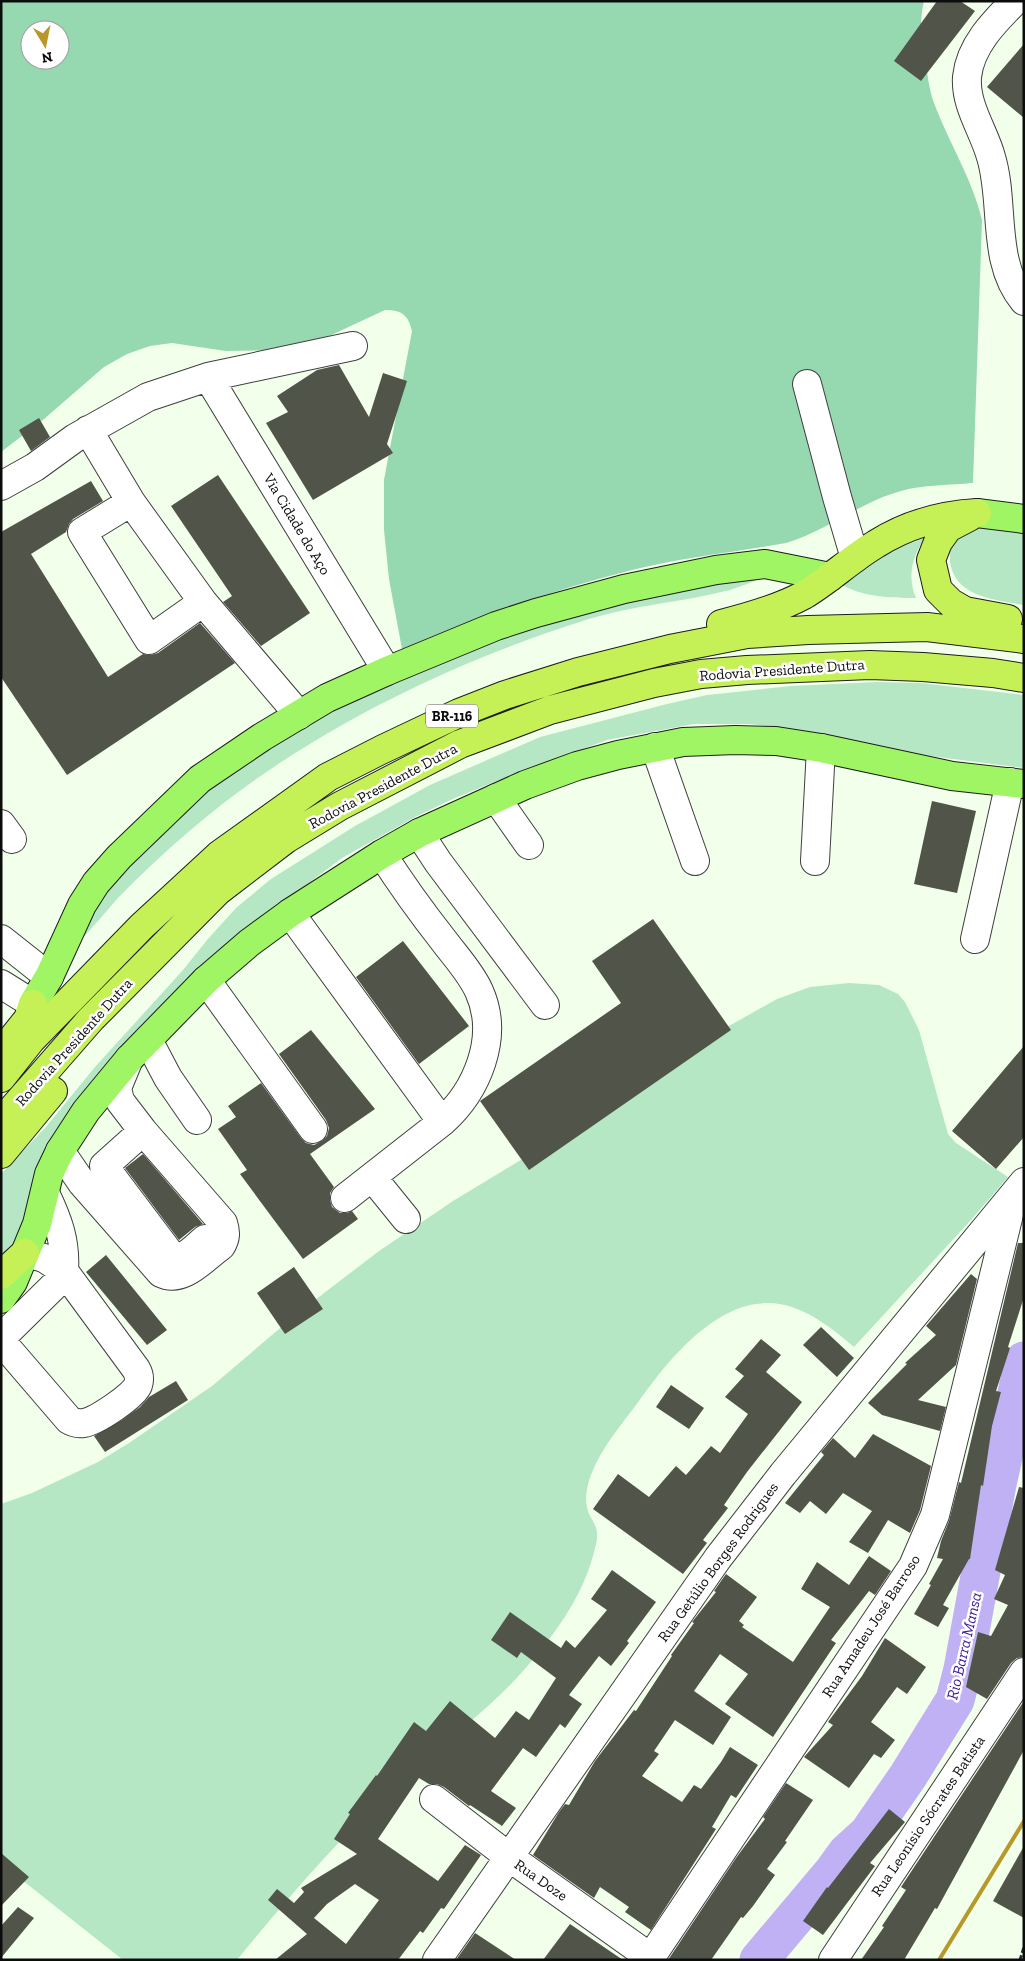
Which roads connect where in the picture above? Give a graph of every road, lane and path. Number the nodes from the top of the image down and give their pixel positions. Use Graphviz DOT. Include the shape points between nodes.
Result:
graph roads {
  1 [pos="1015,1"];
  2 [pos="1024,301"];
  3 [pos="353,346"];
  4 [pos="208,376"];
  5 [pos="808,384"];
  6 [pos="88,430"];
  7 [pos="1,486"];
  8 [pos="131,502"];
  9 [pos="977,513"];
  10 [pos="1024,519"];
  11 [pos="856,558"];
  12 [pos="830,578"];
  13 [pos="203,602"];
  14 [pos="1024,622"];
  15 [pos="1024,639"];
  16 [pos="387,670"];
  17 [pos="701,674"];
  18 [pos="1024,678"];
  19 [pos="299,715"];
  20 [pos="655,747"];
  21 [pos="821,748"];
  22 [pos="381,750"];
  23 [pos="1017,783"];
  24 [pos="496,798"];
  25 [pos="419,833"];
  26 [pos="529,845"];
  27 [pos="382,854"];
  28 [pos="696,861"];
  29 [pos="815,861"];
  30 [pos="290,913"];
  31 [pos="1,939"];
  32 [pos="975,939"];
  33 [pos="49,977"];
  34 [pos="206,980"];
  35 [pos="1,984"];
  36 [pos="33,1004"];
  37 [pos="545,1005"];
  38 [pos="148,1040"];
  39 [pos="1,1052"];
  40 [pos="129,1059"];
  41 [pos="1,1078"];
  42 [pos="197,1120"];
  43 [pos="1,1122"];
  44 [pos="442,1122"];
  45 [pos="313,1129"];
  46 [pos="143,1131"];
  47 [pos="60,1151"];
  48 [pos="1,1154"];
  49 [pos="104,1166"];
  50 [pos="176,1168"];
  51 [pos="372,1177"];
  52 [pos="82,1183"];
  53 [pos="1019,1187"];
  54 [pos="45,1193"];
  55 [pos="346,1198"];
  56 [pos="406,1219"];
  57 [pos="25,1253"];
  58 [pos="65,1273"];
  59 [pos="1,1275"];
  60 [pos="1,1300"];
  61 [pos="1,1339"];
  62 [pos="1024,1672"];
  63 [pos="434,1799"];
  64 [pos="509,1857"];
  65 [pos="1024,1947"];
  66 [pos="650,1959"];
  67 [pos="437,1960"];
  68 [pos="833,1960"];
  69 [pos="1020,1960"];
  1 -- 2 [label="street" via="973,53 967,79 974,115 996,174 1004,258 1008,273"];
  3 -- 4 [label="street"];
  4 -- 6 [label="street" via="148,397"];
  4 -- 16 [label="street, Via Cidade do Aço"];
  5 -- 11 [label="street"];
  6 -- 7 [label="street"];
  6 -- 8 [label="street"];
  8 -- 13 [label="street"];
  8 -- 13 [label="street" via="82,532 149,640"];
  9 -- 10 [label="main road"];
  9 -- 11 [label="highway, BR-116" via="954,515 899,531"];
  9 -- 14 [label="highway" via="948,528 938,542 931,560 938,590 965,611"];
  11 -- 12 [label="highway, BR-116"];
  12 -- 16 [label="main road" via="766,564 716,570 624,589 496,626"];
  12 -- 22 [label="highway, BR-116" via="779,607 746,618 574,658 475,691"];
  13 -- 19 [label="street"];
  15 -- 22 [label="highway, Rodovia Presidente Dutra / BR-116" via="927,627 747,634 623,660 514,692 458,713"];
  16 -- 19 [label="main road"];
  17 -- 18 [label="highway, Rodovia Presidente Dutra / BR-116" via="870,665"];
  17 -- 43 [label="highway, Rodovia Presidente Dutra / BR-116" via="560,707 505,726 405,772 286,839 218,891 91,1019"];
  17 -- 48 [label="highway, BR-116" via="487,752 314,839 237,896 133,996"];
  19 -- 33 [label="main road" via="200,779 119,857 82,905"];
  20 -- 21 [label="main road" via="683,742 735,740 776,741"];
  20 -- 24 [label="main road" via="577,766"];
  20 -- 28 [label="street"];
  21 -- 23 [label="main road" via="952,776"];
  21 -- 29 [label="street"];
  22 -- 41 [label="highway, Rodovia Presidente Dutra / BR-116" via="328,777 219,855 142,926 31,1040"];
  23 -- 32 [label="street"];
  24 -- 25 [label="main road"];
  24 -- 26 [label="street"];
  25 -- 27 [label="main road"];
  25 -- 37 [label="street"];
  27 -- 30 [label="main road"];
  27 -- 44 [label="street" via="402,886 472,978 485,1010 487,1037 477,1074 463,1099"];
  30 -- 34 [label="main road"];
  30 -- 44 [label="street"];
  31 -- 33 [label="street"];
  33 -- 36 [label="main road"];
  34 -- 38 [label="main road"];
  34 -- 45 [label="street"];
  35 -- 36 [label="street"];
  36 -- 39 [label="highway" via="28,1019"];
  38 -- 40 [label="main road"];
  38 -- 42 [label="street" via="168,1078"];
  40 -- 46 [label="street" via="117,1088 124,1107"];
  40 -- 47 [label="main road" via="86,1111"];
  44 -- 51 [label="street"];
  46 -- 49 [label="street"];
  46 -- 50 [label="street"];
  47 -- 52 [label="street"];
  47 -- 54 [label="main road" via="49,1174"];
  49 -- 50 [label="street" via="171,1255 179,1258 215,1229"];
  49 -- 52 [label="street"];
  50 -- 52 [label="street" via="223,1223 225,1231 221,1246 182,1275 174,1277 161,1273"];
  51 -- 55 [label="street"];
  51 -- 56 [label="street"];
  53 -- 64 [label="street, Rua Getúlio Borges Rodrigues" via="718,1558"];
  53 -- 66 [label="street, Rua Amadeu José Barroso" via="935,1515 913,1566"];
  54 -- 57 [label="main road"];
  54 -- 58 [label="street" via="62,1236"];
  57 -- 58 [label="street" via="44,1258"];
  57 -- 59 [label="highway"];
  57 -- 60 [label="main road" via="13,1282"];
  58 -- 61 [label="street"];
  58 -- 61 [label="street" via="136,1369 139,1383 134,1392 97,1418 74,1423"];
  62 -- 68 [label="street, Rua Leonísio Sócrates Batista"];
  63 -- 64 [label="street, Rua Doze"];
  64 -- 66 [label="street, Rua Doze"];
  64 -- 67 [label="street, Rua Getúlio Borges Rodrigues"];
  65 -- 69 [label="path"];
}
